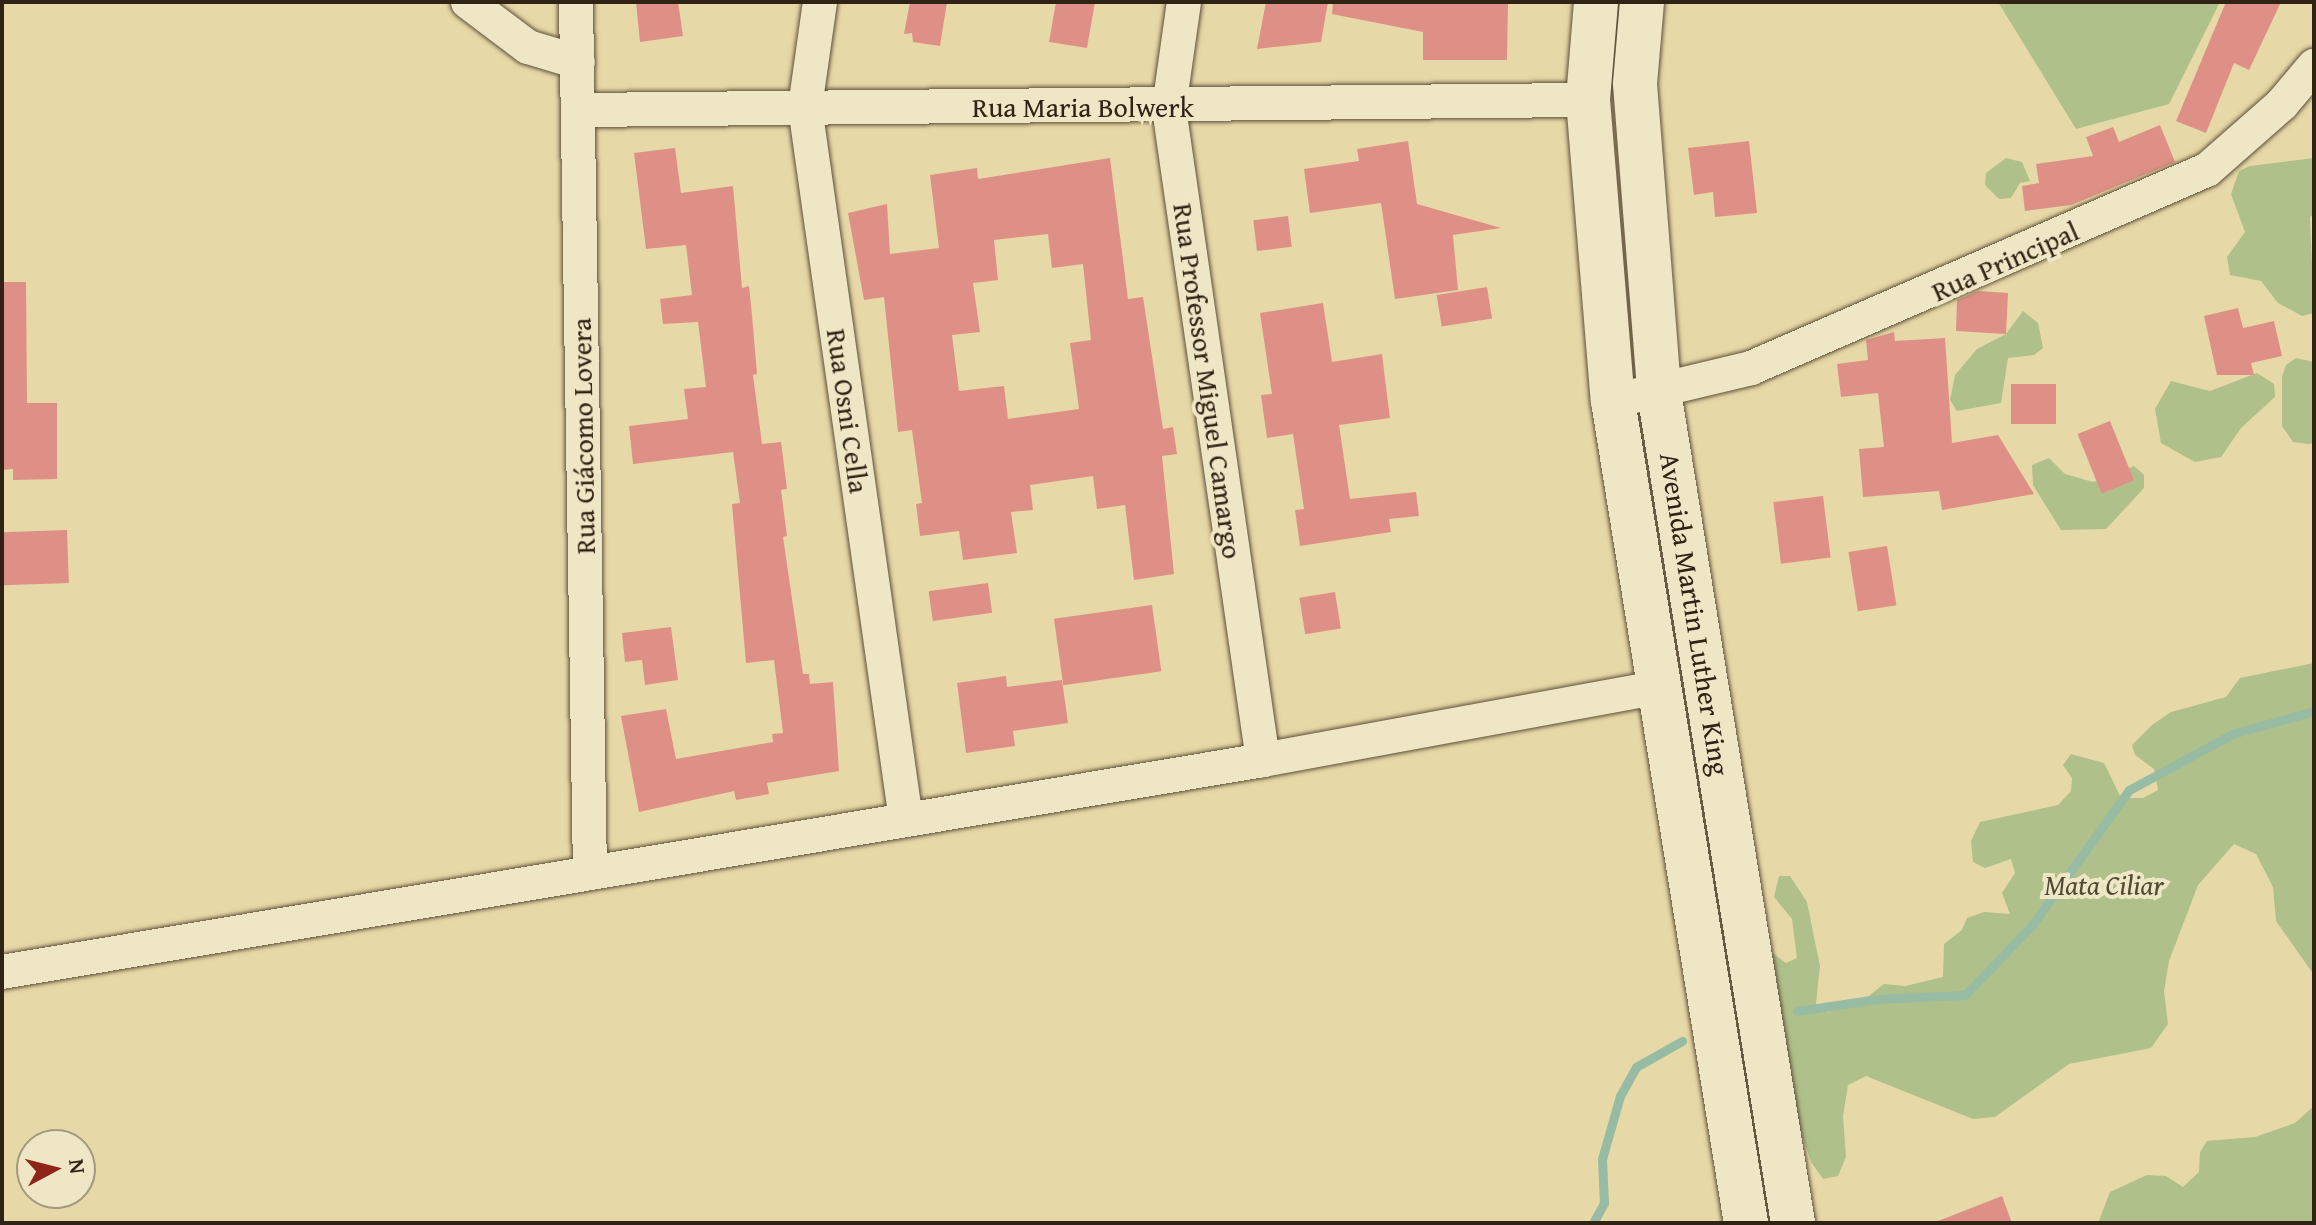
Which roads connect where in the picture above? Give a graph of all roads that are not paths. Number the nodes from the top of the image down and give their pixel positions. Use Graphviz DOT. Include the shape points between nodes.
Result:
graph roads {
  1 [pos="468,2"];
  2 [pos="576,2"];
  3 [pos="820,2"];
  4 [pos="1184,2"];
  5 [pos="1596,2"];
  6 [pos="1642,2"];
  7 [pos="578,62"];
  8 [pos="2314,66"];
  9 [pos="1588,100"];
  10 [pos="805,107"];
  11 [pos="1169,108"];
  12 [pos="578,110"];
  13 [pos="1659,392"];
  14 [pos="1613,401"];
  15 [pos="1662,687"];
  16 [pos="1263,760"];
  17 [pos="906,820"];
  18 [pos="590,871"];
  19 [pos="2,972"];
  20 [pos="1746,1223"];
  21 [pos="1793,1223"];
  1 -- 7 [label="street" via="528,47"];
  2 -- 7 [label="street, Rua Giácomo Lovera"];
  3 -- 10 [label="street, Rua Osni Cella"];
  4 -- 11 [label="street, Rua Professor Miguel Camargo"];
  5 -- 9 [label="main road, Avenida Martin Luther King"];
  6 -- 13 [label="main road, Avenida Martin Luther King" via="1635,84"];
  7 -- 12 [label="street, Rua Giácomo Lovera"];
  8 -- 13 [label="street, Rua Principal" via="2282,104 2207,170 1751,368"];
  9 -- 11 [label="street, Rua Maria Bolwerk"];
  9 -- 14 [label="main road, Avenida Martin Luther King"];
  10 -- 11 [label="street, Rua Maria Bolwerk"];
  10 -- 12 [label="street, Rua Maria Bolwerk"];
  10 -- 17 [label="street, Rua Osni Cella"];
  11 -- 16 [label="street, Rua Professor Miguel Camargo"];
  12 -- 18 [label="street, Rua Giácomo Lovera"];
  13 -- 14 [label="street, Rua Principal"];
  13 -- 21 [label="main road, Avenida Martin Luther King"];
  14 -- 15 [label="main road, Avenida Martin Luther King"];
  15 -- 16 [label="street"];
  15 -- 20 [label="main road, Avenida Martin Luther King"];
  16 -- 17 [label="street"];
  17 -- 18 [label="street"];
  18 -- 19 [label="street"];
}
